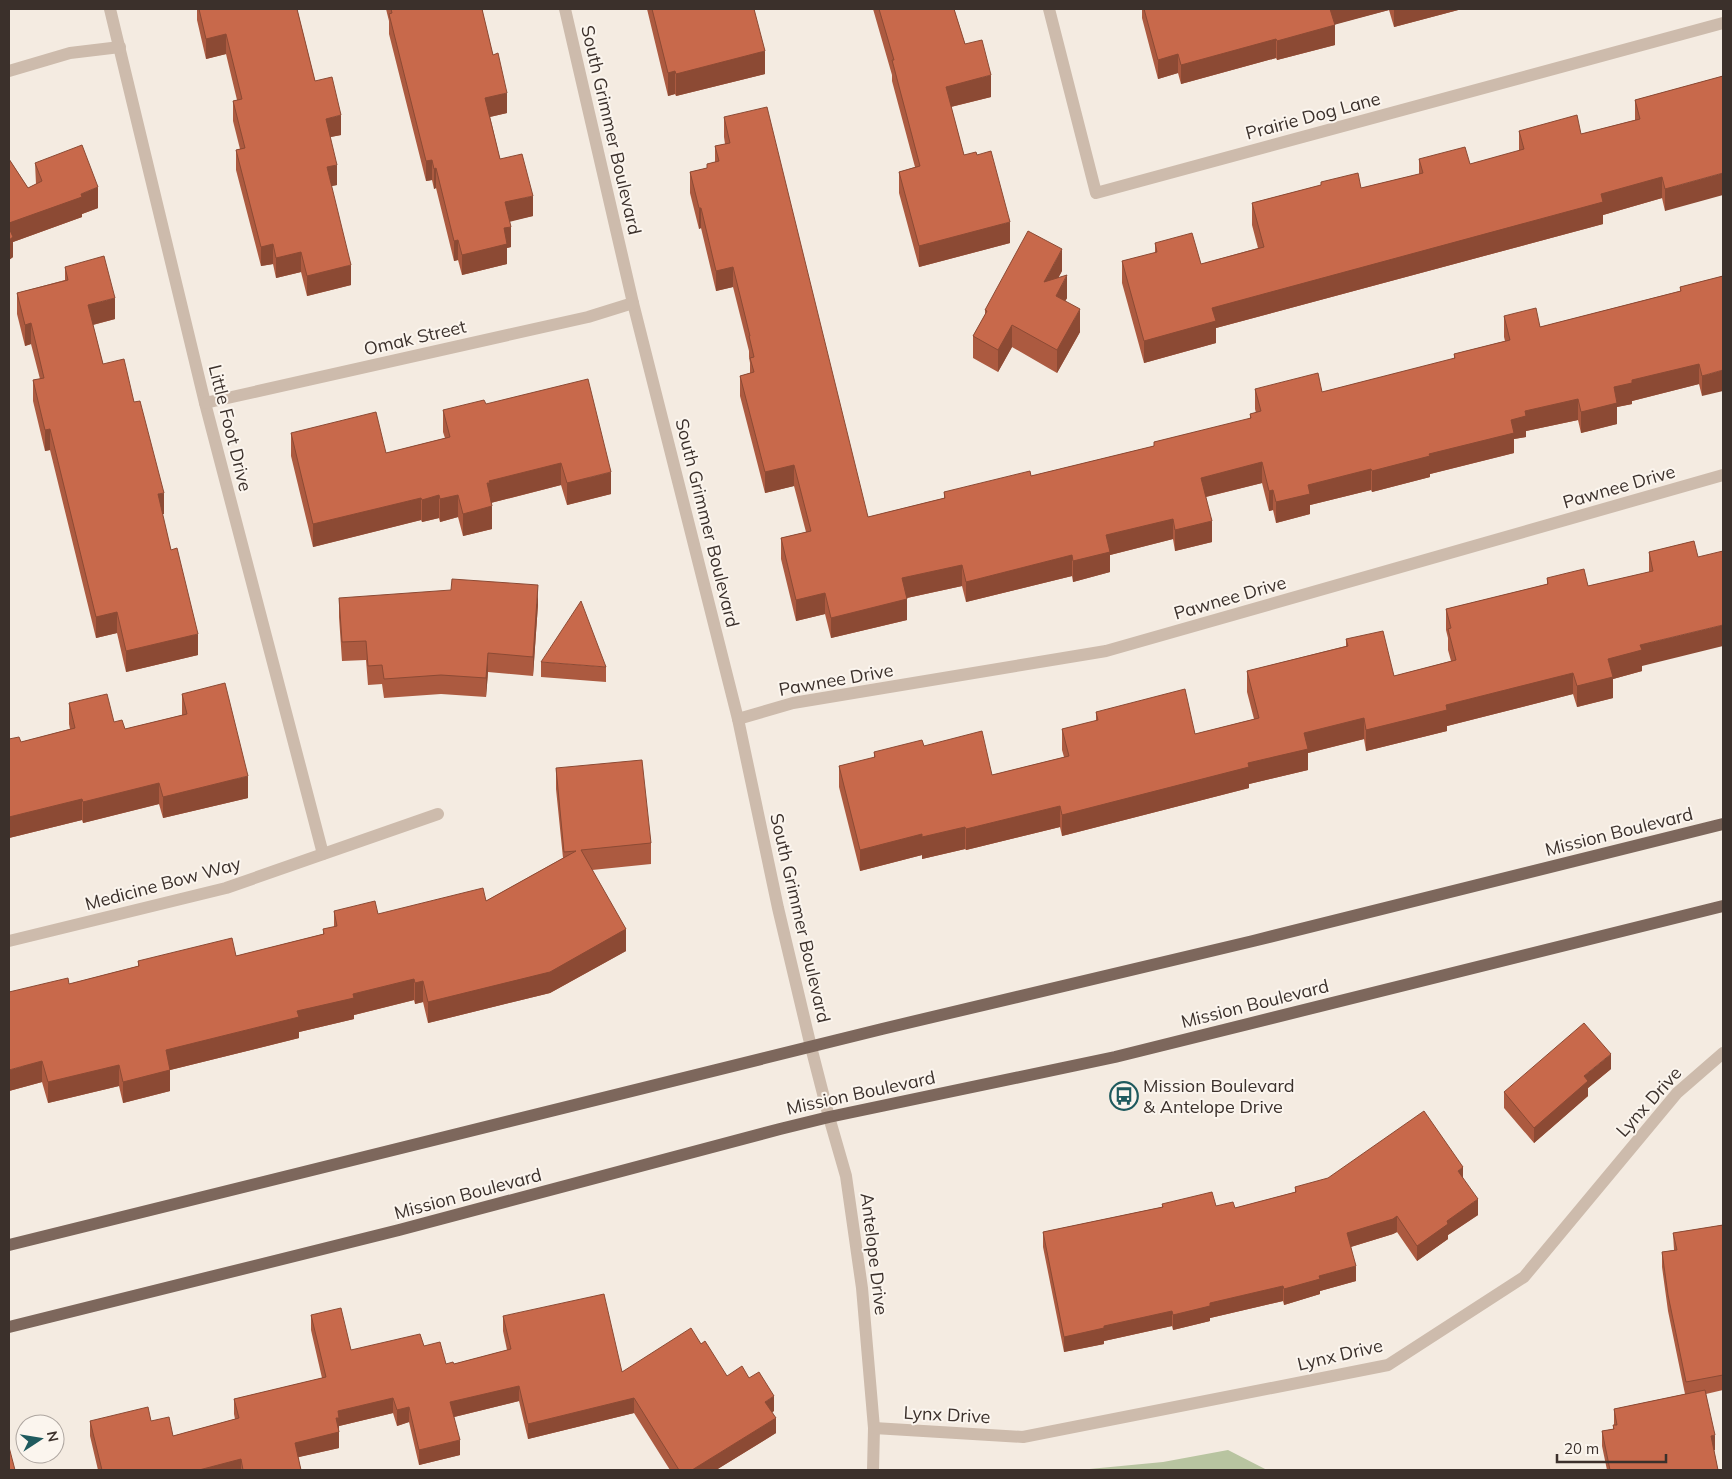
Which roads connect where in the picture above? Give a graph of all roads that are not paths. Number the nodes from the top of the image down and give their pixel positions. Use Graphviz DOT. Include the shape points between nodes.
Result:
graph roads {
  1 [pos="110,9"];
  2 [pos="565,9"];
  3 [pos="1050,9"];
  4 [pos="1723,23"];
  5 [pos="120,47"];
  6 [pos="9,71"];
  7 [pos="633,303"];
  8 [pos="204,403"];
  9 [pos="1723,475"];
  10 [pos="738,719"];
  11 [pos="438,814"];
  12 [pos="1723,824"];
  13 [pos="323,854"];
  14 [pos="1723,906"];
  15 [pos="9,941"];
  16 [pos="811,1047"];
  17 [pos="1723,1053"];
  18 [pos="829,1117"];
  19 [pos="9,1246"];
  20 [pos="9,1327"];
  21 [pos="874,1428"];
  22 [pos="873,1470"];
  1 -- 5 [label="street, Little Foot Drive"];
  2 -- 7 [label="street, South Grimmer Boulevard"];
  3 -- 4 [label="street, Prairie Dog Lane" via="1096,193"];
  5 -- 6 [label="street" via="70,53"];
  5 -- 8 [label="street, Little Foot Drive"];
  7 -- 8 [label="street, Omak Street" via="588,317"];
  7 -- 10 [label="street, South Grimmer Boulevard"];
  8 -- 13 [label="street, Little Foot Drive"];
  9 -- 10 [label="street, Pawnee Drive" via="1106,651 793,703"];
  10 -- 16 [label="street, South Grimmer Boulevard"];
  11 -- 13 [label="street, Medicine Bow Way"];
  12 -- 16 [label="main road, Mission Boulevard"];
  13 -- 15 [label="street, Medicine Bow Way" via="226,888"];
  14 -- 18 [label="main road, Mission Boulevard" via="1115,1057"];
  16 -- 18 [label="street, Antelope Drive"];
  16 -- 19 [label="main road, Mission Boulevard"];
  17 -- 21 [label="street, Lynx Drive" via="1676,1093 1524,1277 1388,1365 1023,1438"];
  18 -- 20 [label="main road, Mission Boulevard" via="399,1230"];
  18 -- 21 [label="street, Antelope Drive" via="849,1194 862,1288"];
  21 -- 22 [label="street, Antelope Drive"];
}
